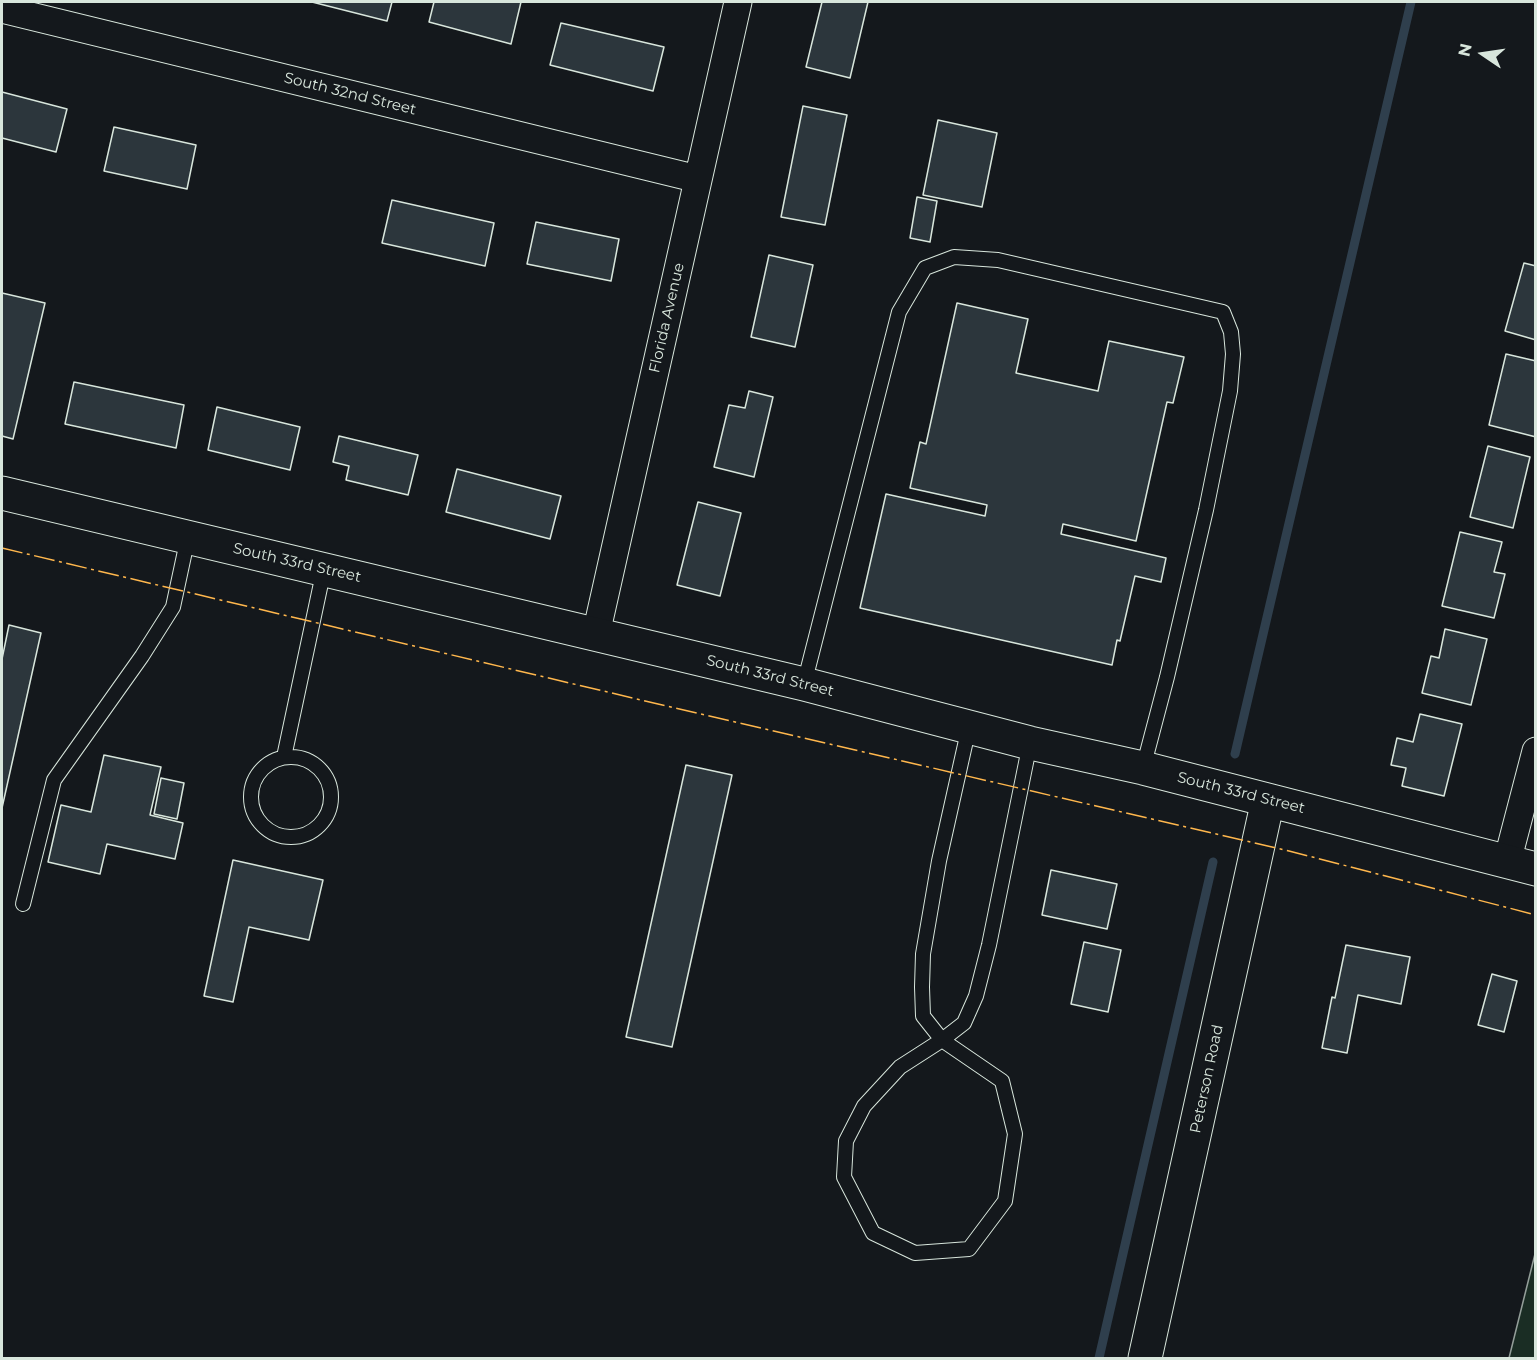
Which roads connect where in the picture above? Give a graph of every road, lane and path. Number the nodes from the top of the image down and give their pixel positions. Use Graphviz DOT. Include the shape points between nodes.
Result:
graph roads {
  1 [pos="738,2"];
  2 [pos="2,9"];
  3 [pos="698,180"];
  4 [pos="2,493"];
  5 [pos="188,537"];
  6 [pos="324,569"];
  7 [pos="596,634"];
  8 [pos="804,684"];
  9 [pos="969,727"];
  10 [pos="1030,743"];
  11 [pos="1536,752"];
  12 [pos="284,757"];
  13 [pos="1143,768"];
  14 [pos="1268,800"];
  15 [pos="1521,866"];
  16 [pos="23,904"];
  17 [pos="942,1040"];
  18 [pos="1145,1359"];
  1 -- 3 [label="street, Florida Avenue"];
  2 -- 3 [label="street, South 32nd Street"];
  3 -- 7 [label="street, Florida Avenue"];
  4 -- 5 [label="street, South 33rd Street"];
  5 -- 6 [label="street, South 33rd Street"];
  5 -- 16 [label="lane" via="173,608 54,780"];
  6 -- 7 [label="street, South 33rd Street"];
  6 -- 12 [label="lane"];
  7 -- 8 [label="street, South 33rd Street"];
  8 -- 9 [label="street, South 33rd Street"];
  8 -- 13 [label="lane" via="899,312 926,268 954,257 998,260 1223,312 1231,332 1233,354 1230,391 1201,532"];
  9 -- 10 [label="street, South 33rd Street"];
  9 -- 17 [label="lane" via="939,861 924,954 923,1016"];
  10 -- 13 [label="street, South 33rd Street"];
  10 -- 17 [label="lane" via="976,996 964,1023"];
  11 -- 15 [label="street"];
  12 -- 12 [label="lane" via="257,774 250,804 267,831 297,838 324,821 331,790 314,764 300,757"];
  13 -- 14 [label="street, South 33rd Street"];
  14 -- 15 [label="street, South 33rd Street"];
  14 -- 18 [label="street, Peterson Road"];
  17 -- 17 [label="lane" via="900,1067 864,1106 846,1141 844,1177 873,1233 915,1253 969,1249 1005,1201 1015,1134 1002,1081"];
}
